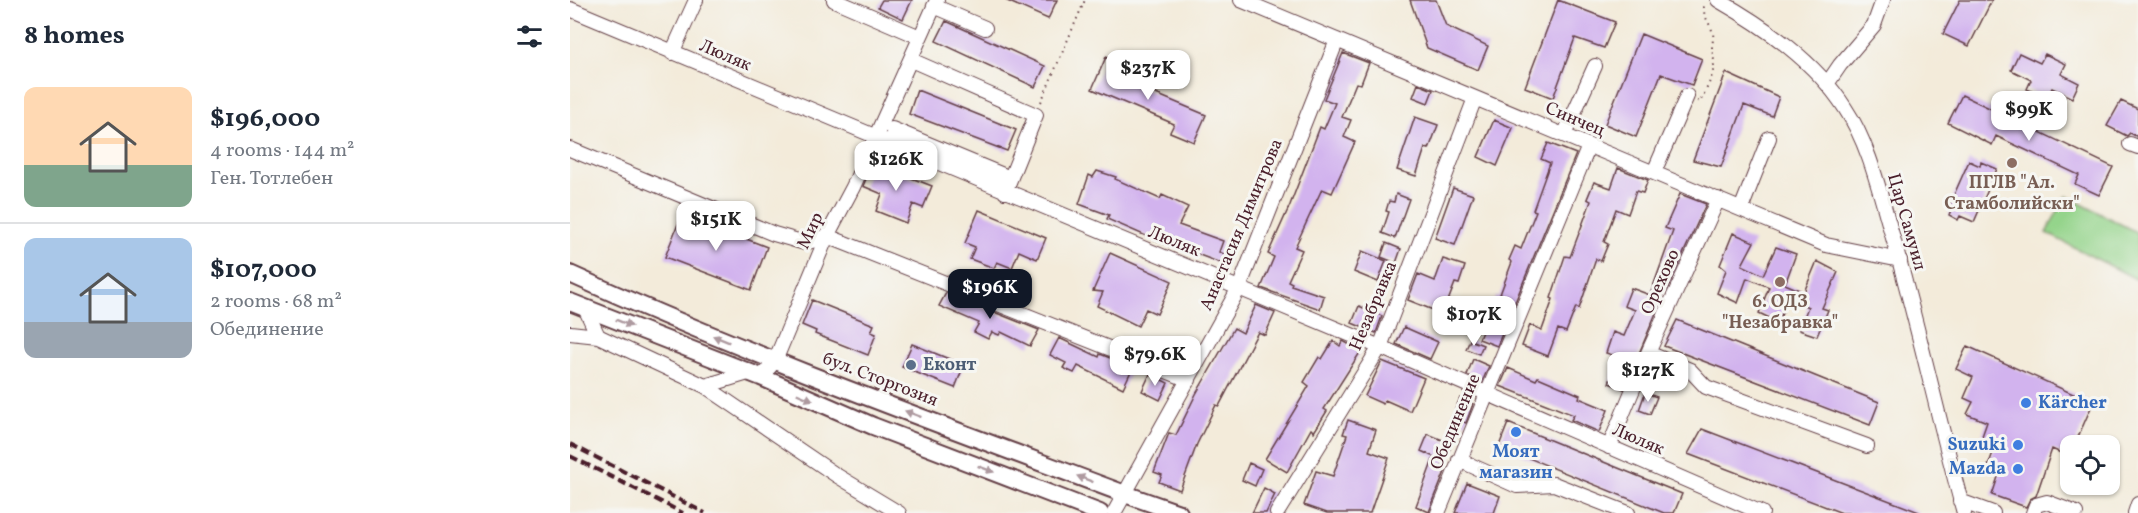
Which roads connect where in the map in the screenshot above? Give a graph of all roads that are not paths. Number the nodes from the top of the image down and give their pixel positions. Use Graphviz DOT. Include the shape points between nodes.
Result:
graph roads {
  1 [pos="696,0"];
  2 [pos="834,0"];
  3 [pos="1241,0"];
  4 [pos="1718,0"];
  5 [pos="1883,0"];
  6 [pos="936,3"];
  7 [pos="570,9"];
  8 [pos="985,28"];
  9 [pos="920,37"];
  10 [pos="1337,40"];
  11 [pos="672,53"];
  12 [pos="911,60"];
  13 [pos="1595,66"];
  14 [pos="1827,84"];
  15 [pos="1687,96"];
  16 [pos="1475,98"];
  17 [pos="892,129"];
  18 [pos="1564,135"];
  19 [pos="875,138"];
  20 [pos="1769,138"];
  21 [pos="1589,146"];
  22 [pos="570,149"];
  23 [pos="1654,172"];
  24 [pos="1010,178"];
  25 [pos="1005,192"];
  26 [pos="1718,200"];
  27 [pos="1741,209"];
  28 [pos="827,237"];
  29 [pos="1900,260"];
  30 [pos="570,274"];
  31 [pos="1239,288"];
  32 [pos="578,305"];
  33 [pos="570,333"];
  34 [pos="598,336"];
  35 [pos="1380,347"];
  36 [pos="1648,353"];
  37 [pos="775,361"];
  38 [pos="754,375"];
  39 [pos="1189,380"];
  40 [pos="705,386"];
  41 [pos="1487,395"];
  42 [pos="1867,446"];
  43 [pos="1609,447"];
  44 [pos="1459,460"];
  45 [pos="1125,495"];
  46 [pos="2138,504"];
  47 [pos="1962,507"];
  48 [pos="1755,512"];
  49 [pos="899,513"];
  50 [pos="1100,513"];
  51 [pos="1114,513"];
  52 [pos="1179,513"];
  53 [pos="1277,513"];
  54 [pos="1438,513"];
  55 [pos="1628,513"];
  56 [pos="1993,513"];
  57 [pos="2033,513"];
  58 [pos="2076,513"];
  59 [pos="2135,513"];
  1 -- 11 [label="street"];
  2 -- 9 [label="street"];
  3 -- 10 [label="street, Синчец"];
  4 -- 14 [label="street, Цар Самуил" via="1774,36"];
  5 -- 14 [label="street" via="1874,25"];
  6 -- 8 [label="street"];
  6 -- 9 [label="street, Мир"];
  7 -- 11 [label="street, Люляк"];
  9 -- 12 [label="street, Мир"];
  10 -- 16 [label="street, Синчец"];
  10 -- 31 [label="street, Анастасия Димитрова"];
  11 -- 19 [label="street, Люляк"];
  12 -- 19 [label="street, Мир"];
  12 -- 24 [label="street" via="1036,115"];
  13 -- 18 [label="street"];
  14 -- 29 [label="street, Цар Самуил" via="1861,139"];
  15 -- 23 [label="street"];
  16 -- 18 [label="street, Синчец"];
  16 -- 35 [label="street, Незабравка"];
  17 -- 24 [label="street"];
  18 -- 21 [label="street, Синчец"];
  19 -- 25 [label="street, Люляк"];
  19 -- 28 [label="street, Мир"];
  20 -- 27 [label="street"];
  21 -- 23 [label="street, Синчец"];
  21 -- 41 [label="street, Обединение"];
  22 -- 28 [label="street" via="774,234 805,243"];
  23 -- 26 [label="street, Синчец"];
  24 -- 25 [label="street"];
  25 -- 31 [label="street, Люляк"];
  26 -- 27 [label="street, Синчец"];
  26 -- 36 [label="street, Орехово"];
  27 -- 29 [label="street, Синчец" via="1826,245"];
  28 -- 37 [label="street, Мир"];
  28 -- 39 [label="street"];
  29 -- 47 [label="street, Цар Самуил"];
  37 -- 30 [label="main road, бул. Сторгозия, one-way"];
  31 -- 35 [label="street, Люляк"];
  31 -- 39 [label="street, Анастасия Димитрова"];
  32 -- 34 [label="street"];
  32 -- 38 [label="main road, one-way"];
  33 -- 34 [label="street"];
  34 -- 40 [label="street"];
  35 -- 41 [label="street, Люляк"];
  35 -- 53 [label="street, Незабравка"];
  36 -- 42 [label="street" via="1690,370 1706,387"];
  36 -- 43 [label="street, Орехово"];
  37 -- 38 [label="street, Мир"];
  45 -- 37 [label="main road, бул. Сторгозия, one-way"];
  38 -- 40 [label="street"];
  38 -- 50 [label="main road, one-way" via="873,426"];
  39 -- 45 [label="street, Анастасия Димитрова"];
  40 -- 49 [label="street"];
  41 -- 43 [label="street, Люляк"];
  41 -- 44 [label="street, Обединение"];
  43 -- 48 [label="street, Люляк"];
  44 -- 54 [label="street, Обединение"];
  44 -- 55 [label="street" via="1516,486 1554,484"];
  45 -- 51 [label="street, Анастасия Димитрова"];
  45 -- 52 [label="main road, бул. Сторгозия"];
  46 -- 59 [label="street"];
  47 -- 56 [label="street"];
  57 -- 58 [label="street" via="2036,505 2047,502"];
}
